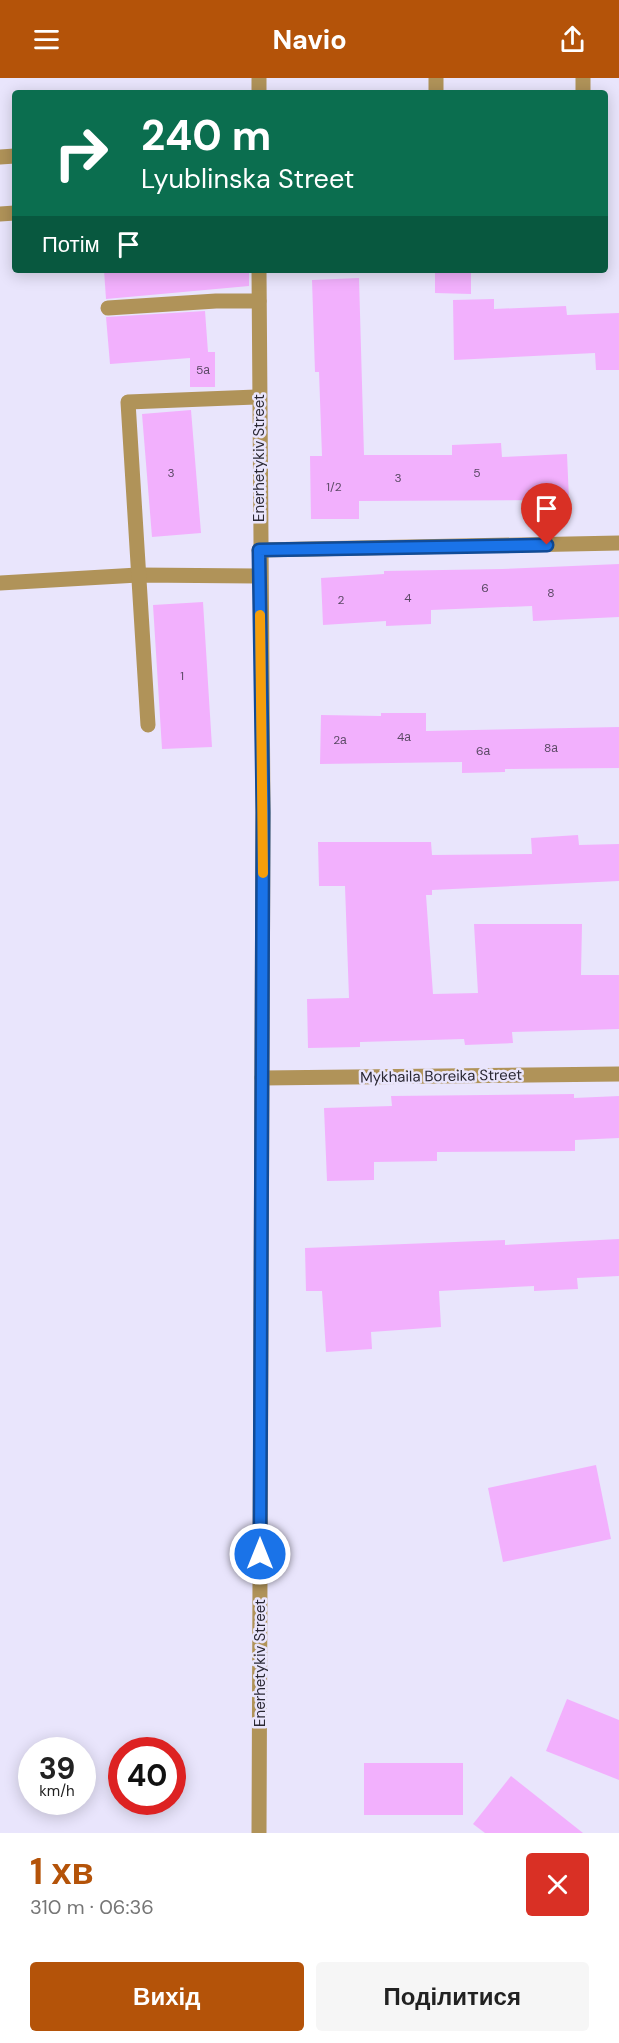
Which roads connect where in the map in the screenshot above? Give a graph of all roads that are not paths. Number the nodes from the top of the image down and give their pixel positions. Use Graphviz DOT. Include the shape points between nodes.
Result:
graph roads {
  1 [pos="259,273"];
  2 [pos="259,301"];
  3 [pos="108,308"];
  4 [pos="259,397"];
  5 [pos="619,543"];
  6 [pos="259,550"];
  7 [pos="138,575"];
  8 [pos="260,576"];
  9 [pos="0,583"];
  10 [pos="148,724"];
  11 [pos="619,1074"];
  12 [pos="262,1078"];
  13 [pos="259,1833"];
  1 -- 2 [label="street, Enerhetykiv Street"];
  2 -- 3 [label="street"];
  2 -- 4 [label="street, Enerhetykiv Street"];
  4 -- 6 [label="street, Enerhetykiv Street"];
  4 -- 7 [label="street" via="128,402"];
  5 -- 6 [label="street"];
  6 -- 8 [label="street, Enerhetykiv Street"];
  7 -- 8 [label="street"];
  7 -- 9 [label="street"];
  7 -- 10 [label="street"];
  8 -- 12 [label="street, Enerhetykiv Street"];
  11 -- 12 [label="street, Mykhaila Boreika Street"];
  12 -- 13 [label="street, Enerhetykiv Street"];
}
